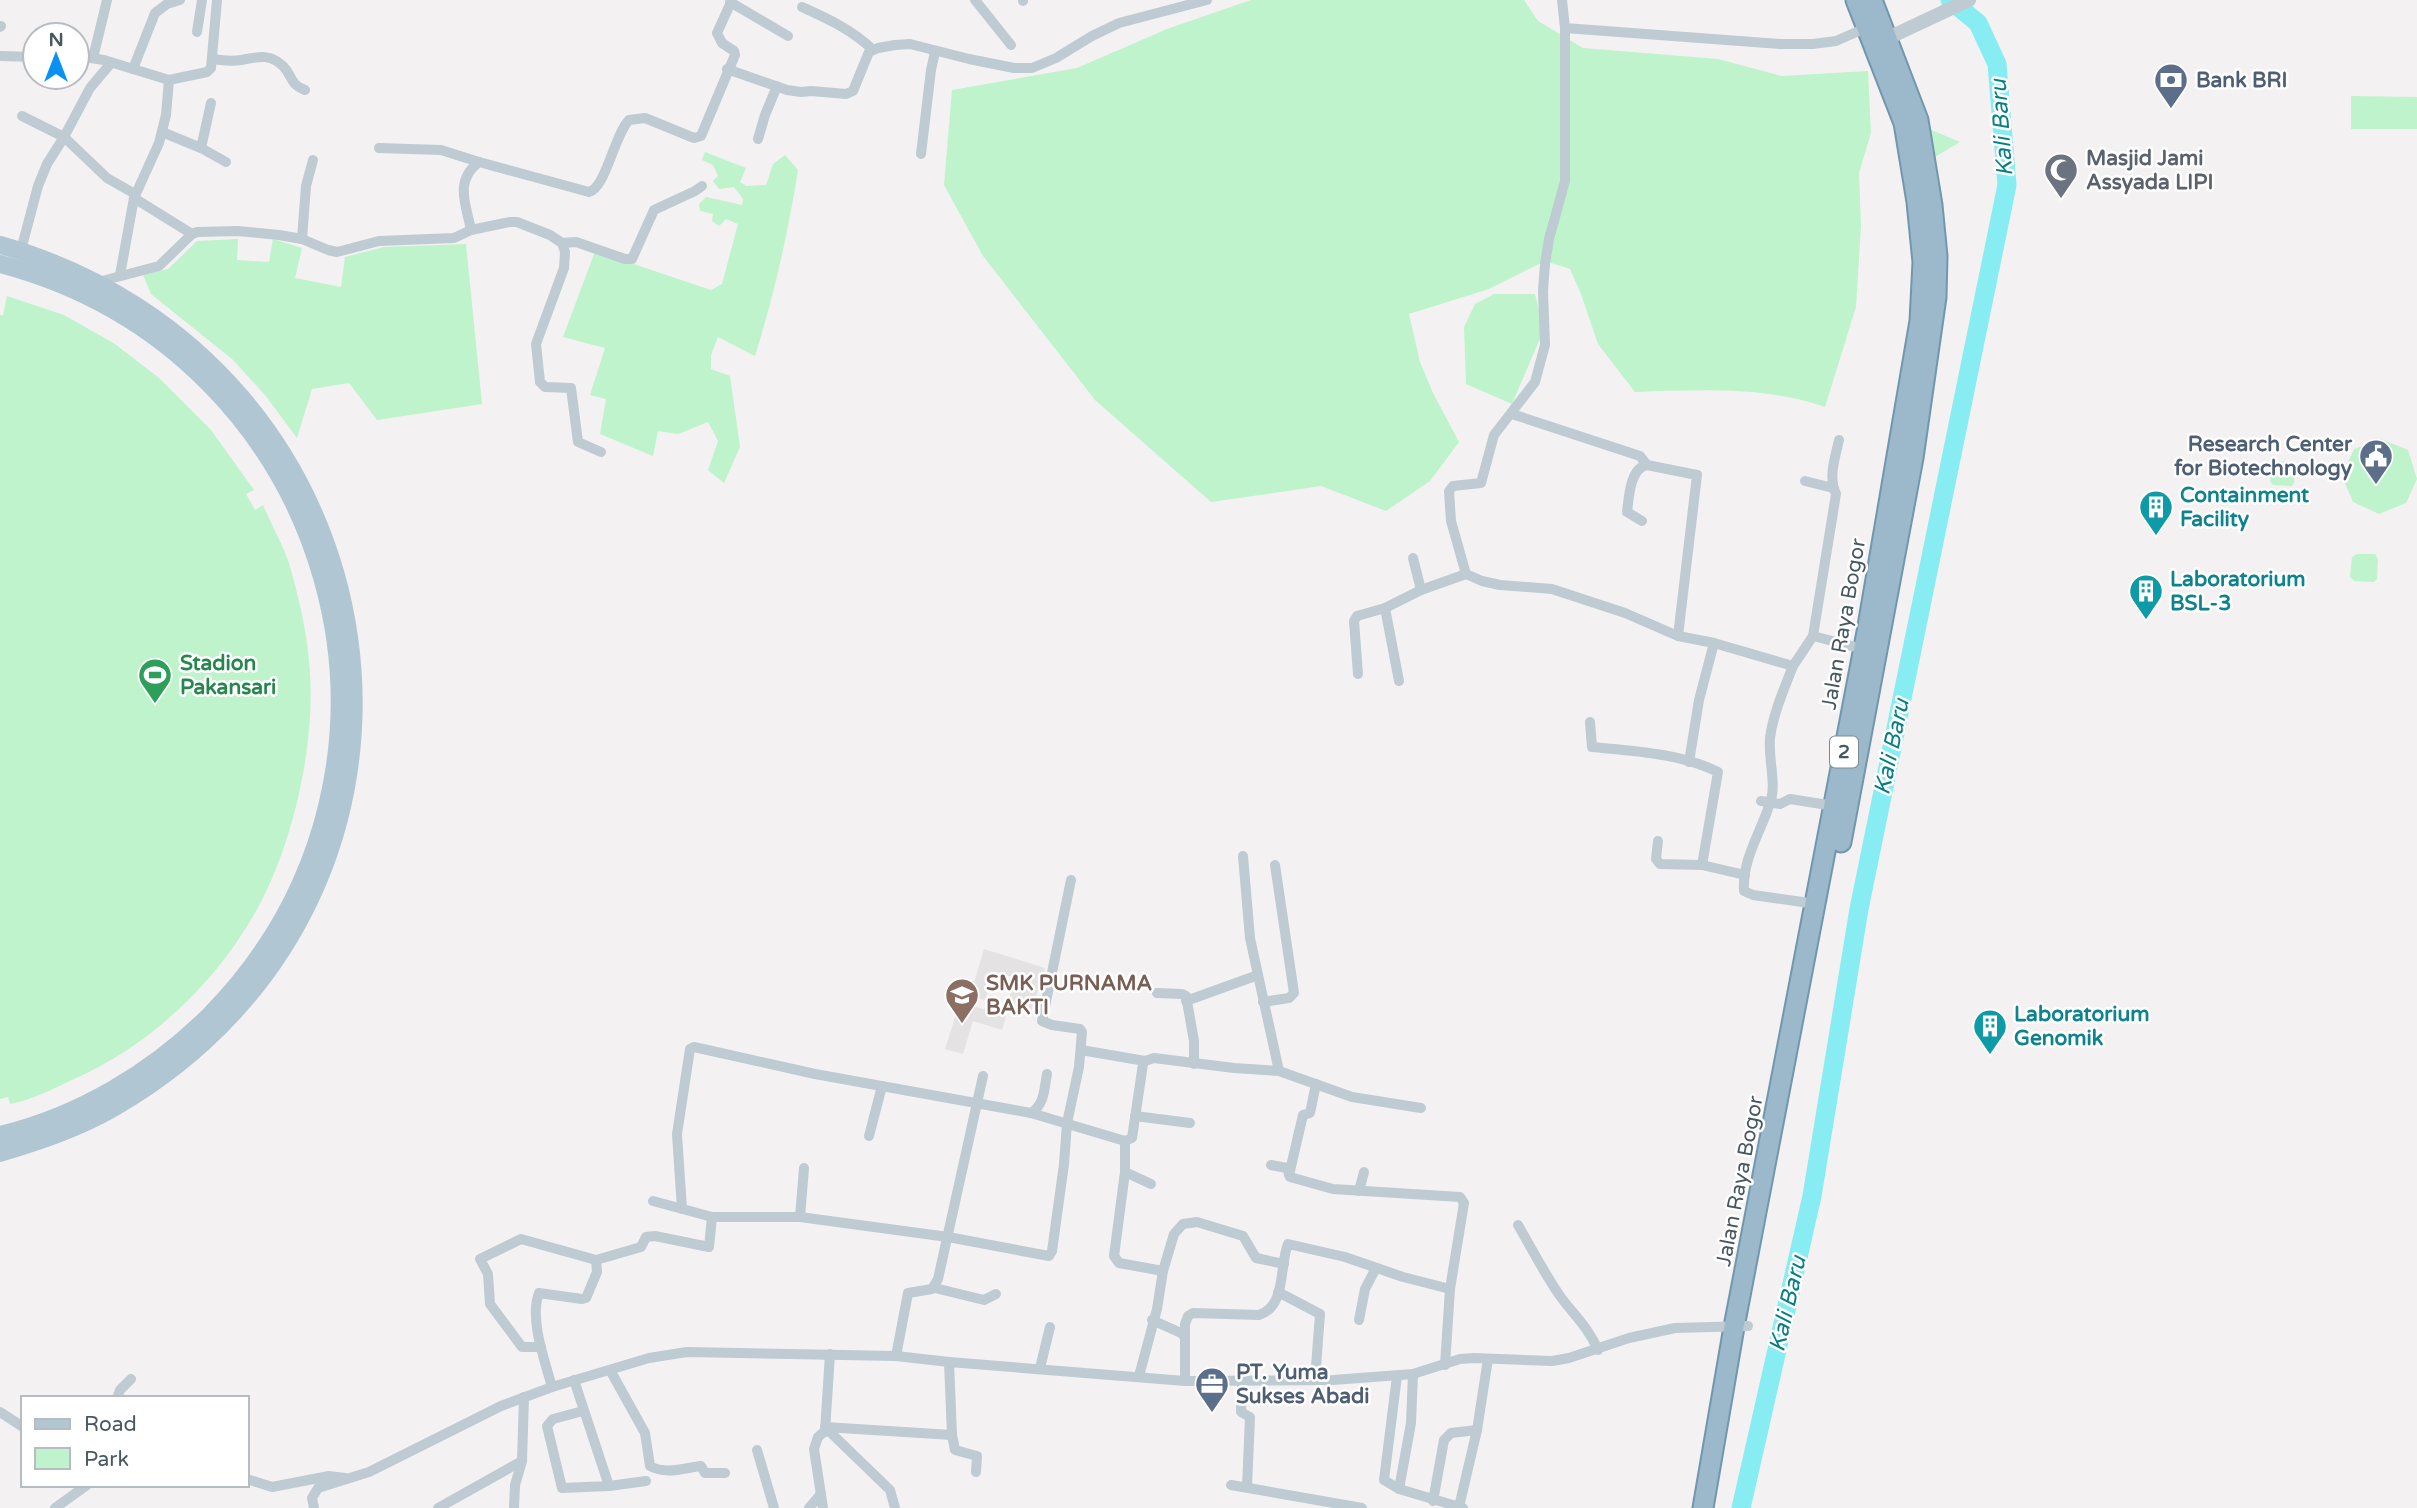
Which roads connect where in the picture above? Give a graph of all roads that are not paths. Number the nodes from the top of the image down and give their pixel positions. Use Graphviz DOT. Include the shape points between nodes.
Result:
graph roads {
  1 [pos="107,0"];
  2 [pos="180,0"];
  3 [pos="202,0"];
  4 [pos="217,0"];
  5 [pos="975,0"];
  6 [pos="1207,0"];
  7 [pos="1562,0"];
  8 [pos="1856,0"];
  9 [pos="1872,0"];
  10 [pos="1969,0"];
  11 [pos="731,1"];
  12 [pos="802,7"];
  13 [pos="1868,27"];
  14 [pos="1565,28"];
  15 [pos="197,32"];
  16 [pos="788,36"];
  17 [pos="1888,37"];
  18 [pos="1011,45"];
  19 [pos="872,49"];
  20 [pos="935,52"];
  21 [pos="0,56"];
  22 [pos="21,57"];
  23 [pos="93,58"];
  24 [pos="212,60"];
  25 [pos="111,63"];
  26 [pos="133,69"];
  27 [pos="727,69"];
  28 [pos="169,80"];
  29 [pos="777,86"];
  30 [pos="305,90"];
  31 [pos="211,103"];
  32 [pos="22,116"];
  33 [pos="162,132"];
  34 [pos="64,137"];
  35 [pos="758,139"];
  36 [pos="201,148"];
  37 [pos="379,148"];
  38 [pos="921,154"];
  39 [pos="313,160"];
  40 [pos="226,162"];
  41 [pos="479,162"];
  42 [pos="702,186"];
  43 [pos="135,196"];
  44 [pos="469,231"];
  45 [pos="192,233"];
  46 [pos="302,239"];
  47 [pos="562,243"];
  48 [pos="0,245"];
  49 [pos="21,250"];
  50 [pos="0,264"];
  51 [pos="120,275"];
  52 [pos="98,282"];
  53 [pos="132,311"];
  54 [pos="1512,414"];
  55 [pos="1839,440"];
  56 [pos="601,452"];
  57 [pos="1647,465"];
  58 [pos="1805,481"];
  59 [pos="1833,488"];
  60 [pos="1642,521"];
  61 [pos="1413,558"];
  62 [pos="1466,574"];
  63 [pos="1421,590"];
  64 [pos="1385,608"];
  65 [pos="1678,636"];
  66 [pos="1813,636"];
  67 [pos="1870,639"];
  68 [pos="1714,643"];
  69 [pos="1793,666"];
  70 [pos="1358,674"];
  71 [pos="1399,681"];
  72 [pos="1590,722"];
  73 [pos="1689,762"];
  74 [pos="1766,802"];
  75 [pos="1834,806"];
  76 [pos="1658,841"];
  77 [pos="1243,856"];
  78 [pos="1275,865"];
  79 [pos="1702,865"];
  80 [pos="1745,875"];
  81 [pos="1071,880"];
  82 [pos="1816,904"];
  83 [pos="1258,975"];
  84 [pos="1157,993"];
  85 [pos="1186,1001"];
  86 [pos="1263,1002"];
  87 [pos="1081,1050"];
  88 [pos="1145,1061"];
  89 [pos="1194,1064"];
  90 [pos="1279,1071"];
  91 [pos="1047,1074"];
  92 [pos="983,1076"];
  93 [pos="1316,1084"];
  94 [pos="882,1086"];
  95 [pos="976,1102"];
  96 [pos="1420,1108"];
  97 [pos="1031,1113"];
  98 [pos="1135,1116"];
  99 [pos="1067,1123"];
  100 [pos="1190,1123"];
  101 [pos="0,1135"];
  102 [pos="869,1136"];
  103 [pos="1125,1141"];
  104 [pos="0,1153"];
  105 [pos="1271,1165"];
  106 [pos="804,1168"];
  107 [pos="1125,1172"];
  108 [pos="1364,1172"];
  109 [pos="1289,1176"];
  110 [pos="1151,1184"];
  111 [pos="1359,1191"];
  112 [pos="653,1201"];
  113 [pos="682,1209"];
  114 [pos="712,1217"];
  115 [pos="800,1217"];
  116 [pos="1518,1225"];
  117 [pos="948,1237"];
  118 [pos="596,1260"];
  119 [pos="1284,1264"];
  120 [pos="1376,1268"];
  121 [pos="1163,1271"];
  122 [pos="935,1288"];
  123 [pos="1450,1289"];
  124 [pos="1278,1292"];
  125 [pos="996,1294"];
  126 [pos="1152,1320"];
  127 [pos="1359,1320"];
  128 [pos="1741,1326"];
  129 [pos="1050,1327"];
  130 [pos="1185,1337"];
  131 [pos="541,1347"];
  132 [pos="1598,1350"];
  133 [pos="830,1354"];
  134 [pos="896,1356"];
  135 [pos="1488,1359"];
  136 [pos="949,1362"];
  137 [pos="1445,1365"];
  138 [pos="1040,1368"];
  139 [pos="610,1370"];
  140 [pos="1413,1374"];
  141 [pos="1139,1376"];
  142 [pos="1397,1376"];
  143 [pos="131,1379"];
  144 [pos="574,1380"];
  145 [pos="1315,1380"];
  146 [pos="1185,1381"];
  147 [pos="1242,1381"];
  148 [pos="552,1387"];
  149 [pos="118,1396"];
  150 [pos="524,1397"];
  151 [pos="583,1411"];
  152 [pos="0,1412"];
  153 [pos="21,1426"];
  154 [pos="825,1429"];
  155 [pos="1477,1430"];
  156 [pos="952,1435"];
  157 [pos="757,1450"];
  158 [pos="523,1461"];
  159 [pos="976,1472"];
  160 [pos="725,1474"];
  161 [pos="248,1479"];
  162 [pos="348,1479"];
  163 [pos="646,1481"];
  164 [pos="1231,1485"];
  165 [pos="609,1486"];
  166 [pos="84,1487"];
  167 [pos="1247,1487"];
  168 [pos="1399,1489"];
  169 [pos="821,1494"];
  170 [pos="1433,1501"];
  171 [pos="1461,1507"];
  172 [pos="55,1508"];
  173 [pos="314,1508"];
  174 [pos="438,1508"];
  175 [pos="514,1508"];
  176 [pos="774,1508"];
  177 [pos="809,1508"];
  178 [pos="823,1508"];
  179 [pos="895,1508"];
  180 [pos="1362,1508"];
  181 [pos="1703,1508"];
  182 [pos="1715,1508"];
  1 -- 23 [label="street"];
  2 -- 26 [label="street" via="155,13"];
  3 -- 15 [label="street"];
  4 -- 24 [label="street"];
  5 -- 18 [label="street"];
  6 -- 20 [label="street" via="1119,23 1032,68"];
  7 -- 14 [label="street"];
  8 -- 13 [label="highway, Jalan Raya Bogor / 2"];
  9 -- 17 [label="highway, Jalan Raya Bogor / 2"];
  10 -- 17 [label="street"];
  11 -- 16 [label="street"];
  11 -- 27 [label="street" via="717,33 734,51"];
  12 -- 19 [label="street" via="859,36"];
  13 -- 14 [label="street" via="1836,41 1813,44"];
  13 -- 67 [label="highway, Jalan Raya Bogor / 2" via="1904,123 1923,262 1920,321"];
  14 -- 54 [label="street" via="1565,181 1545,264 1545,345 1535,382"];
  17 -- 67 [label="highway, Jalan Raya Bogor / 2" via="1918,120 1937,256 1934,320 1919,416"];
  19 -- 20 [label="street" via="909,44"];
  19 -- 29 [label="street" via="849,93 801,92"];
  20 -- 38 [label="street"];
  21 -- 22 [label="street"];
  23 -- 25 [label="street"];
  24 -- 28 [label="street" via="207,72"];
  24 -- 30 [label="street" via="271,58"];
  25 -- 26 [label="street"];
  25 -- 34 [label="street" via="95,80"];
  26 -- 28 [label="street"];
  27 -- 29 [label="street"];
  27 -- 41 [label="street" via="701,136 694,138 645,118 629,120 593,191"];
  28 -- 33 [label="street"];
  29 -- 35 [label="street"];
  31 -- 36 [label="street"];
  32 -- 34 [label="street"];
  33 -- 36 [label="street"];
  33 -- 43 [label="street"];
  34 -- 43 [label="street" via="107,178"];
  34 -- 49 [label="street" via="38,186"];
  36 -- 40 [label="street"];
  37 -- 41 [label="street" via="436,149"];
  39 -- 46 [label="street"];
  41 -- 44 [label="street" via="463,182"];
  42 -- 47 [label="street" via="654,210 632,259 576,242"];
  43 -- 45 [label="street"];
  43 -- 51 [label="street"];
  44 -- 46 [label="street" via="454,238 379,241 337,252"];
  44 -- 47 [label="street" via="517,222"];
  45 -- 46 [label="street" via="238,231"];
  45 -- 51 [label="street" via="159,266"];
  47 -- 56 [label="street" via="564,268 536,344 540,382 545,387 571,388 578,442"];
  48 -- 49 [label="main road"];
  49 -- 52 [label="main road"];
  50 -- 53 [label="main road"];
  51 -- 52 [label="street"];
  52 -- 53 [label="main road"];
  53 -- 101 [label="main road" via="236,413 283,480 305,526 334,623 340,674 334,775 323,824 284,918 228,996 194,1031 116,1088 73,1110"];
  53 -- 104 [label="main road" via="174,331 240,393 280,448 314,509 331,554 351,647 352,742 345,789 326,857 296,924 248,995 218,1028 186,1058 114,1108"];
  54 -- 57 [label="street" via="1640,456"];
  54 -- 62 [label="street" via="1494,435 1481,482 1453,486 1449,491 1451,521"];
  55 -- 59 [label="street"];
  57 -- 60 [label="street" via="1635,472 1627,512"];
  57 -- 65 [label="street" via="1697,475"];
  58 -- 59 [label="street"];
  59 -- 66 [label="street" via="1836,494"];
  61 -- 63 [label="street"];
  62 -- 63 [label="street"];
  62 -- 65 [label="street" via="1482,582 1552,589"];
  63 -- 64 [label="street"];
  64 -- 70 [label="street" via="1353,621"];
  64 -- 71 [label="street"];
  65 -- 68 [label="street"];
  66 -- 67 [label="street"];
  66 -- 69 [label="street"];
  67 -- 75 [label="highway, Jalan Raya Bogor / 2"];
  67 -- 128 [label="highway, Jalan Raya Bogor / 2"];
  68 -- 69 [label="street"];
  68 -- 73 [label="street"];
  69 -- 74 [label="street" via="1770,736"];
  72 -- 73 [label="street" via="1592,747"];
  73 -- 79 [label="street" via="1718,774"];
  74 -- 75 [label="street" via="1780,804 1790,799"];
  74 -- 80 [label="street"];
  75 -- 82 [label="highway, Jalan Raya Bogor / 2"];
  76 -- 79 [label="street" via="1656,859 1660,864"];
  77 -- 83 [label="street"];
  78 -- 86 [label="street" via="1294,993"];
  79 -- 80 [label="street"];
  80 -- 82 [label="street" via="1744,891 1753,895"];
  81 -- 87 [label="street" via="1042,1021 1080,1029"];
  82 -- 128 [label="highway, Jalan Raya Bogor / 2"];
  83 -- 85 [label="street"];
  83 -- 86 [label="street"];
  84 -- 85 [label="street" via="1182,994"];
  85 -- 89 [label="street"];
  86 -- 90 [label="street"];
  87 -- 88 [label="street"];
  87 -- 99 [label="street"];
  88 -- 89 [label="street" via="1154,1058"];
  88 -- 98 [label="street"];
  89 -- 90 [label="street"];
  90 -- 93 [label="street"];
  91 -- 97 [label="street" via="1040,1106"];
  92 -- 95 [label="street"];
  93 -- 96 [label="street" via="1352,1097"];
  93 -- 109 [label="street" via="1310,1113 1303,1115"];
  94 -- 95 [label="street"];
  94 -- 102 [label="street"];
  94 -- 113 [label="street" via="690,1049 677,1134"];
  95 -- 97 [label="street"];
  95 -- 117 [label="street"];
  97 -- 99 [label="street"];
  98 -- 100 [label="street"];
  98 -- 103 [label="street" via="1132,1138"];
  99 -- 103 [label="street"];
  99 -- 117 [label="street" via="1049,1256"];
  103 -- 107 [label="street"];
  105 -- 109 [label="street" via="1287,1168"];
  106 -- 115 [label="street"];
  107 -- 110 [label="street"];
  107 -- 121 [label="street" via="1115,1260"];
  108 -- 111 [label="street"];
  109 -- 111 [label="street"];
  111 -- 123 [label="street" via="1462,1198"];
  112 -- 113 [label="street"];
  113 -- 114 [label="street"];
  114 -- 115 [label="street"];
  114 -- 118 [label="street" via="709,1247 646,1237 641,1247"];
  115 -- 117 [label="street"];
  116 -- 132 [label="street" via="1542,1270 1587,1327"];
  117 -- 122 [label="street"];
  118 -- 131 [label="street" via="597,1272 586,1298 538,1293"];
  118 -- 131 [label="street" via="521,1239 480,1259 488,1273 490,1304 522,1346"];
  119 -- 120 [label="street" via="1288,1244"];
  119 -- 121 [label="street" via="1256,1258 1243,1236 1192,1222 1174,1234"];
  119 -- 124 [label="street"];
  120 -- 123 [label="street"];
  120 -- 127 [label="street" via="1365,1289"];
  121 -- 126 [label="street"];
  122 -- 125 [label="street" via="984,1300"];
  122 -- 134 [label="street" via="908,1293"];
  123 -- 137 [label="street"];
  124 -- 130 [label="street" via="1259,1315 1190,1314"];
  124 -- 145 [label="street" via="1320,1314"];
  126 -- 130 [label="street"];
  126 -- 141 [label="street"];
  128 -- 132 [label="street" via="1675,1328"];
  128 -- 181 [label="highway, Jalan Raya Bogor / 2"];
  128 -- 182 [label="highway, Jalan Raya Bogor / 2"];
  129 -- 138 [label="street"];
  130 -- 146 [label="street"];
  131 -- 148 [label="street"];
  132 -- 135 [label="street" via="1552,1361"];
  133 -- 134 [label="street"];
  133 -- 139 [label="street" via="687,1352"];
  133 -- 154 [label="street"];
  134 -- 136 [label="street"];
  135 -- 137 [label="street" via="1460,1359"];
  135 -- 155 [label="street"];
  136 -- 138 [label="street"];
  136 -- 156 [label="street"];
  137 -- 140 [label="street"];
  138 -- 141 [label="street"];
  139 -- 144 [label="street"];
  139 -- 160 [label="street" via="645,1433 650,1466 675,1470 701,1466 705,1473"];
  140 -- 142 [label="street"];
  140 -- 168 [label="street" via="1411,1423"];
  141 -- 146 [label="street"];
  142 -- 145 [label="street"];
  142 -- 168 [label="street" via="1383,1477"];
  143 -- 149 [label="street"];
  144 -- 148 [label="street"];
  144 -- 151 [label="street"];
  145 -- 147 [label="street"];
  146 -- 147 [label="street"];
  147 -- 167 [label="street" via="1241,1412 1250,1417"];
  148 -- 150 [label="street"];
  150 -- 158 [label="street"];
  150 -- 162 [label="street"];
  151 -- 165 [label="street"];
  151 -- 165 [label="street" via="552,1419 547,1426 560,1486"];
  152 -- 153 [label="street"];
  154 -- 156 [label="street"];
  154 -- 169 [label="street" via="814,1449"];
  154 -- 179 [label="street" via="890,1490"];
  155 -- 170 [label="street" via="1451,1433 1444,1440"];
  155 -- 171 [label="street"];
  156 -- 159 [label="street" via="956,1451 977,1456"];
  157 -- 176 [label="street"];
  158 -- 174 [label="street"];
  158 -- 175 [label="street"];
  161 -- 162 [label="street" via="272,1487 329,1476"];
  162 -- 173 [label="street" via="318,1488 312,1498"];
  163 -- 165 [label="street"];
  164 -- 167 [label="street"];
  166 -- 172 [label="street"];
  167 -- 180 [label="street"];
  168 -- 170 [label="street"];
  169 -- 177 [label="street"];
  169 -- 178 [label="street"];
  170 -- 171 [label="street"];
}
